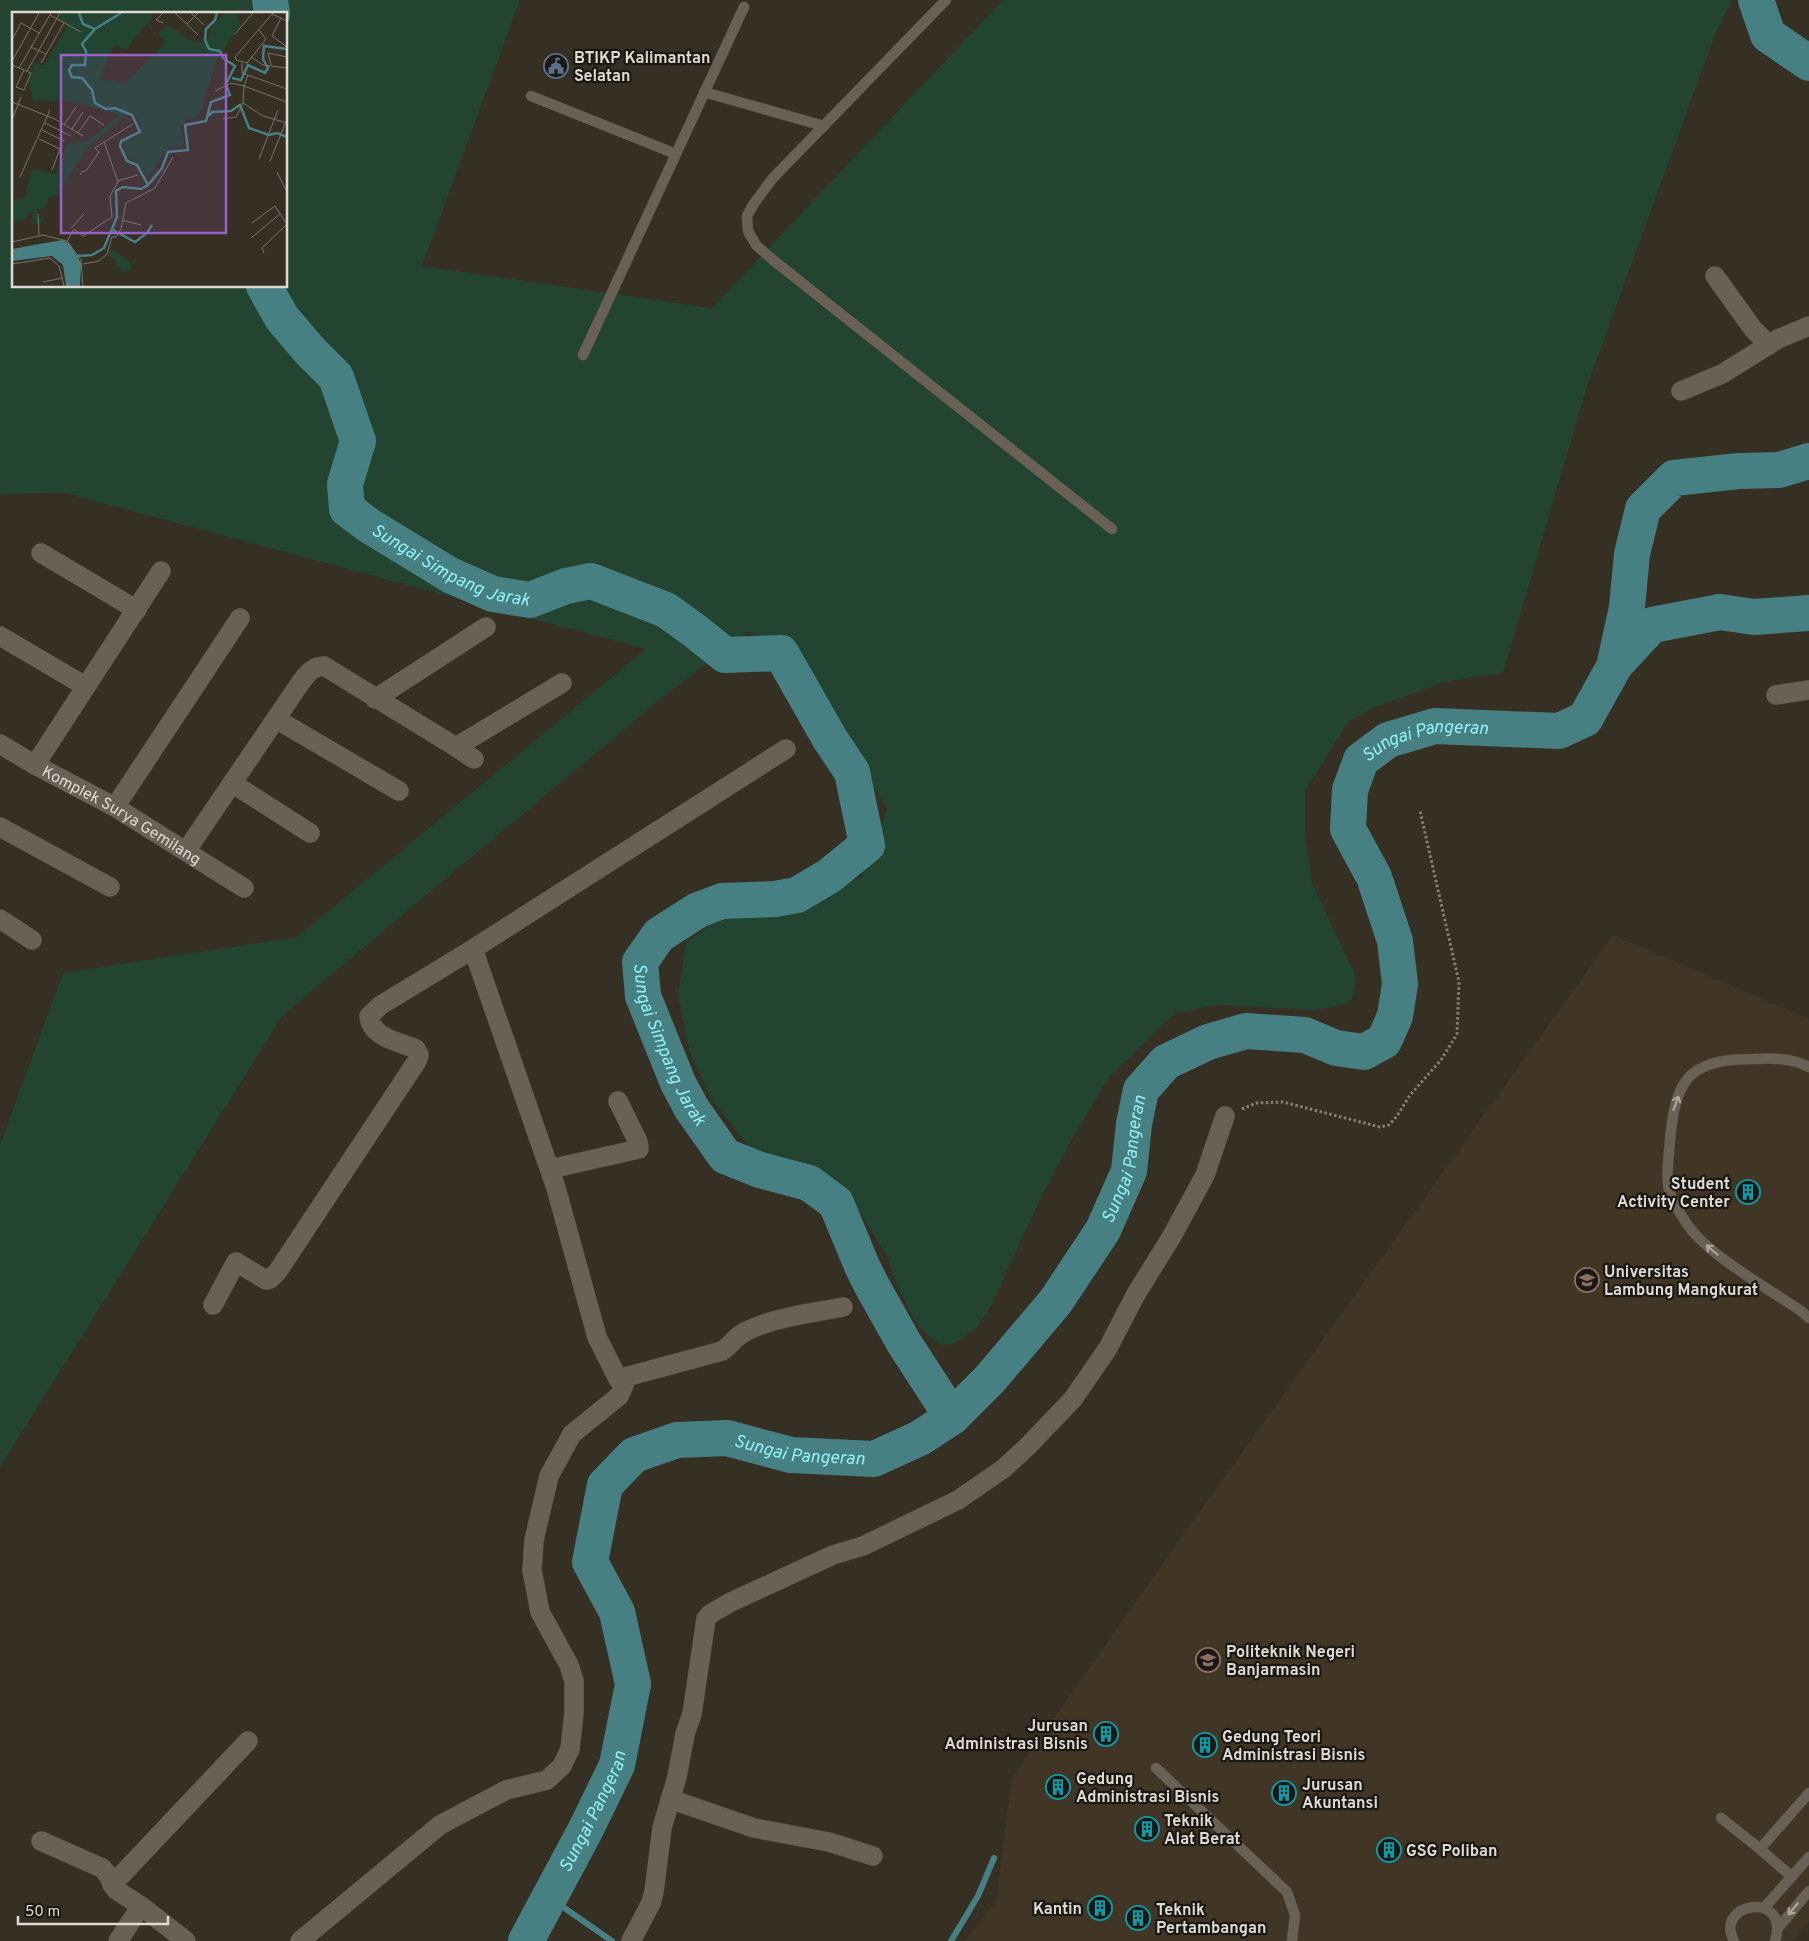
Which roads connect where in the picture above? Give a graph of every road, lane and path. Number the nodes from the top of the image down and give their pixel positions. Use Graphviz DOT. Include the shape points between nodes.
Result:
graph roads {
  1 [pos="946,0"];
  2 [pos="744,7"];
  3 [pos="704,92"];
  4 [pos="531,96"];
  5 [pos="824,126"];
  6 [pos="676,154"];
  7 [pos="1715,276"];
  8 [pos="1809,326"];
  9 [pos="1774,342"];
  10 [pos="583,355"];
  11 [pos="1681,390"];
  12 [pos="1112,529"];
  13 [pos="41,553"];
  14 [pos="161,572"];
  15 [pos="136,610"];
  16 [pos="240,618"];
  17 [pos="486,627"];
  18 [pos="0,636"];
  19 [pos="562,683"];
  20 [pos="85,686"];
  21 [pos="1809,690"];
  22 [pos="1776,694"];
  23 [pos="375,698"];
  24 [pos="276,720"];
  25 [pos="0,744"];
  26 [pos="456,747"];
  27 [pos="786,749"];
  28 [pos="474,759"];
  29 [pos="35,765"];
  30 [pos="232,783"];
  31 [pos="399,791"];
  32 [pos="115,807"];
  33 [pos="1420,811"];
  34 [pos="0,827"];
  35 [pos="310,832"];
  36 [pos="186,851"];
  37 [pos="110,887"];
  38 [pos="244,888"];
  39 [pos="0,919"];
  40 [pos="32,940"];
  41 [pos="473,949"];
  42 [pos="1809,1067"];
  43 [pos="618,1101"];
  44 [pos="1225,1116"];
  45 [pos="550,1170"];
  46 [pos="213,1306"];
  47 [pos="843,1307"];
  48 [pos="1809,1318"];
  49 [pos="618,1379"];
  50 [pos="248,1741"];
  51 [pos="1156,1768"];
  52 [pos="1809,1793"];
  53 [pos="670,1799"];
  54 [pos="1721,1818"];
  55 [pos="41,1841"];
  56 [pos="1760,1849"];
  57 [pos="873,1856"];
  58 [pos="1809,1857"];
  59 [pos="1792,1877"];
  60 [pos="112,1885"];
  61 [pos="1809,1891"];
  62 [pos="140,1906"];
  63 [pos="1764,1908"];
  64 [pos="1778,1928"];
  65 [pos="118,1941"];
  66 [pos="186,1941"];
  67 [pos="300,1941"];
  68 [pos="631,1941"];
  69 [pos="1292,1941"];
  70 [pos="1734,1941"];
  71 [pos="1775,1941"];
  1 -- 5 [label="lane"];
  2 -- 3 [label="lane"];
  3 -- 5 [label="lane"];
  3 -- 6 [label="lane"];
  4 -- 6 [label="lane"];
  5 -- 12 [label="lane" via="772,179 750,210 748,231 756,244"];
  6 -- 10 [label="lane"];
  7 -- 9 [label="street" via="1753,329"];
  8 -- 9 [label="street"];
  9 -- 11 [label="street" via="1722,374"];
  13 -- 15 [label="street"];
  14 -- 15 [label="street"];
  15 -- 20 [label="street"];
  16 -- 32 [label="street"];
  17 -- 23 [label="street"];
  18 -- 20 [label="street"];
  19 -- 26 [label="street"];
  20 -- 29 [label="street"];
  21 -- 22 [label="street"];
  23 -- 24 [label="street" via="324,666 317,667 311,669"];
  23 -- 26 [label="street"];
  24 -- 30 [label="street"];
  24 -- 31 [label="street"];
  25 -- 29 [label="street, Komplek Surya Gemilang"];
  26 -- 28 [label="street"];
  27 -- 41 [label="street"];
  29 -- 32 [label="street, Komplek Surya Gemilang"];
  30 -- 35 [label="street"];
  30 -- 36 [label="street"];
  32 -- 36 [label="street, Komplek Surya Gemilang"];
  33 -- 44 [label="path" via="1458,982 1457,1034 1389,1125 1380,1127 1283,1102 1256,1103"];
  34 -- 37 [label="street"];
  36 -- 38 [label="street, Komplek Surya Gemilang"];
  39 -- 40 [label="street"];
  41 -- 45 [label="street"];
  41 -- 46 [label="street" via="369,1016 370,1024 379,1034 416,1049 417,1061 278,1271 266,1280 236,1262"];
  48 -- 42 [label="lane, one-way" via="1720,1256 1695,1234 1684,1221 1667,1176 1672,1116 1681,1092 1697,1070 1733,1059 1780,1058"];
  43 -- 45 [label="street" via="639,1149"];
  44 -- 53 [label="street" via="1204,1175 1108,1348 1073,1399 1027,1448 958,1500 863,1546 833,1555 730,1602 710,1614 704,1625 692,1714"];
  45 -- 49 [label="street" via="597,1337"];
  47 -- 49 [label="street" via="749,1329 735,1337 722,1351"];
  49 -- 67 [label="street" via="624,1385 619,1396 572,1434 549,1476 534,1540 532,1570 540,1612 569,1665 574,1681 570,1749 562,1766 547,1780 506,1790 440,1825"];
  50 -- 60 [label="street"];
  51 -- 69 [label="lane" via="1287,1892 1295,1915"];
  52 -- 56 [label="lane"];
  53 -- 57 [label="street" via="754,1828 830,1842"];
  53 -- 68 [label="street" via="662,1828 651,1903"];
  54 -- 56 [label="lane"];
  55 -- 60 [label="street" via="102,1868"];
  56 -- 59 [label="lane"];
  58 -- 59 [label="lane"];
  59 -- 63 [label="lane"];
  60 -- 62 [label="street"];
  61 -- 64 [label="lane, one-way"];
  62 -- 65 [label="street"];
  62 -- 66 [label="street"];
  63 -- 64 [label="lane" via="1775,1917"];
  63 -- 70 [label="lane" via="1751,1906 1738,1912 1731,1924"];
  64 -- 71 [label="lane"];
}
